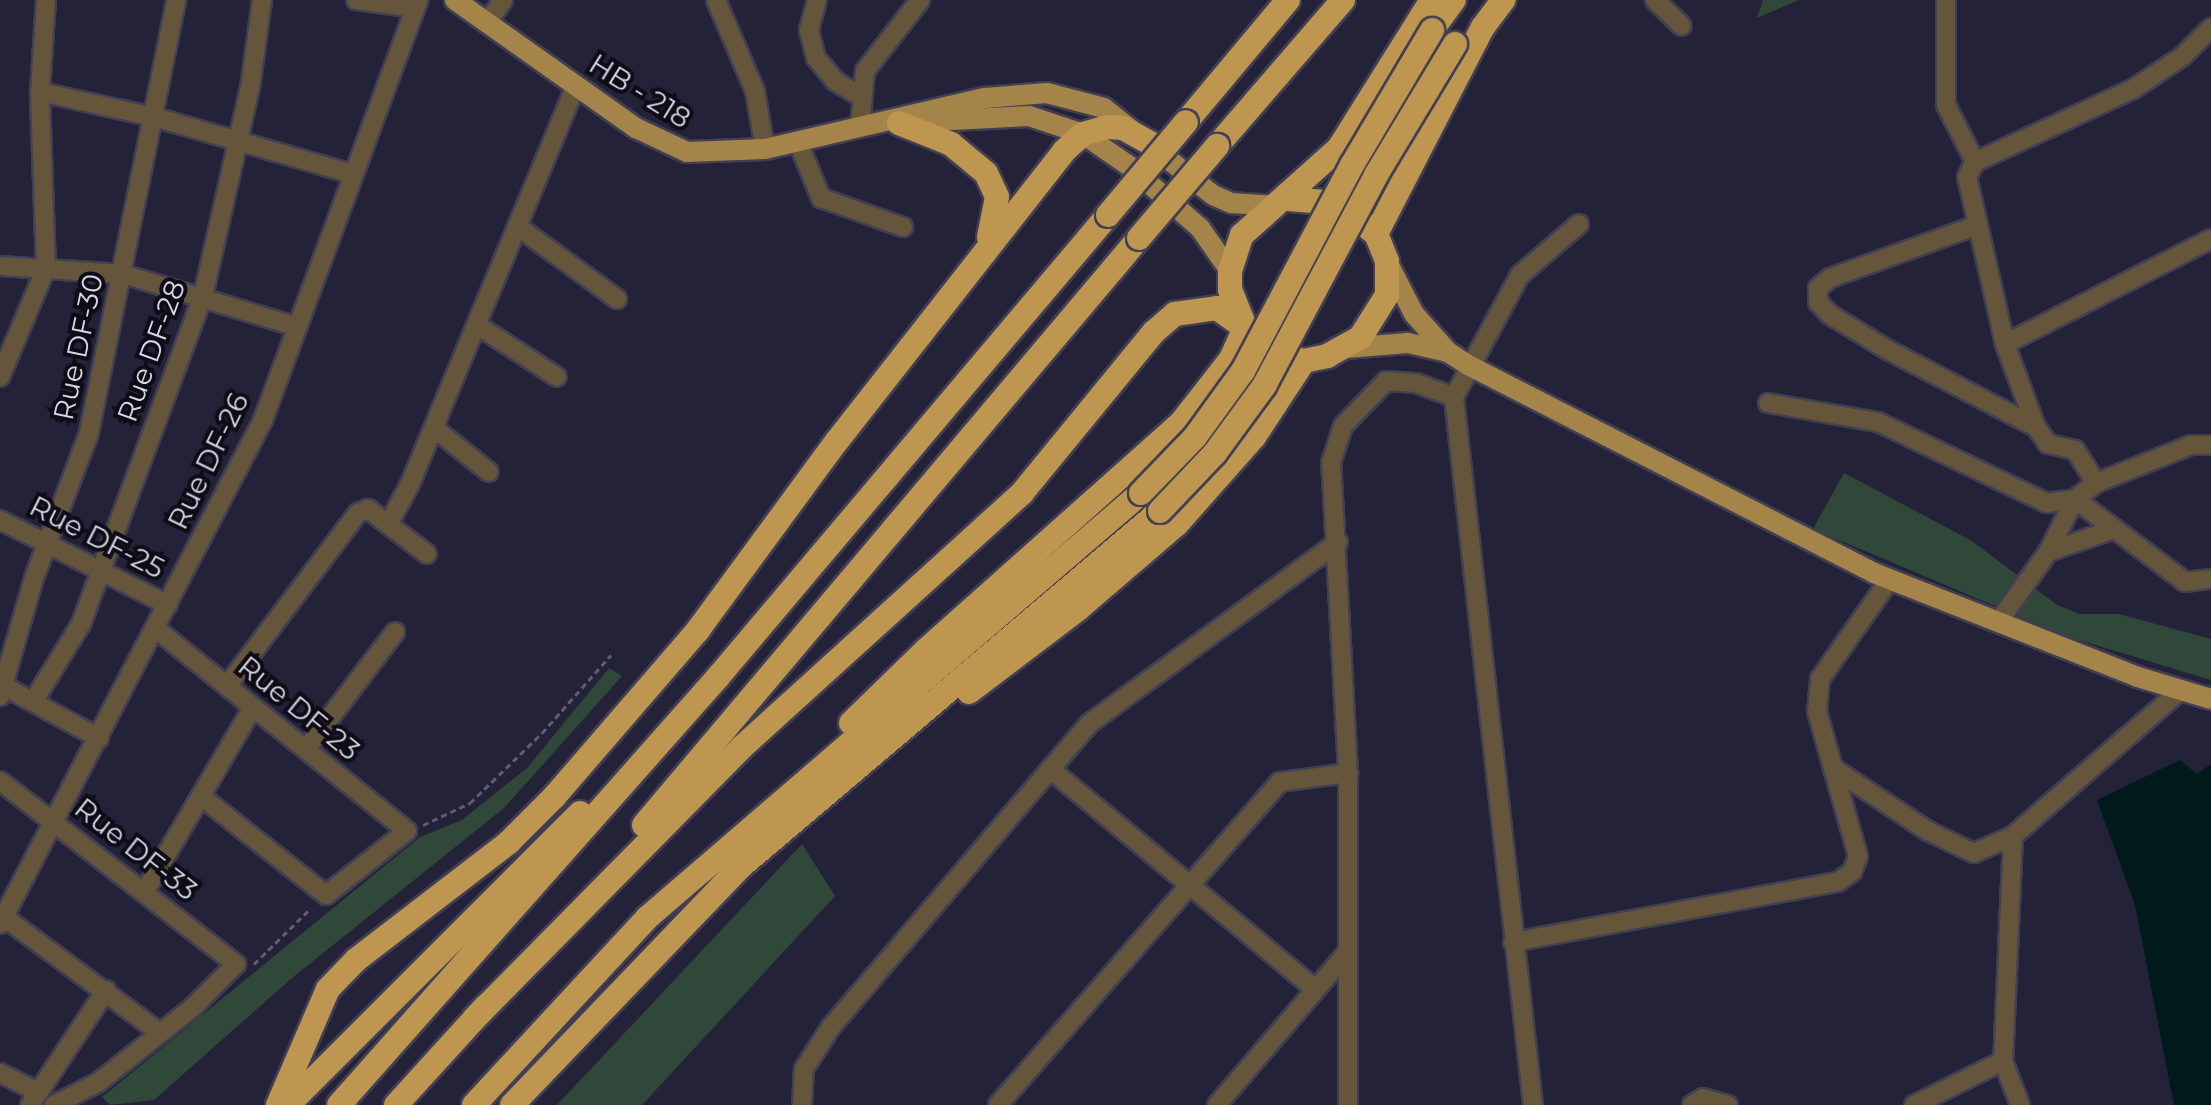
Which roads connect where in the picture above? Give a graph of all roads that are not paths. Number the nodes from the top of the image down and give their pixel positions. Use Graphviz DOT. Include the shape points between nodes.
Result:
graph roads {
  1 [pos="46,0"];
  2 [pos="176,0"];
  3 [pos="262,0"];
  4 [pos="356,0"];
  5 [pos="455,0"];
  6 [pos="503,0"];
  7 [pos="716,0"];
  8 [pos="817,0"];
  9 [pos="920,0"];
  10 [pos="1288,0"];
  11 [pos="1343,0"];
  12 [pos="1432,0"];
  13 [pos="1454,0"];
  14 [pos="1486,0"];
  15 [pos="1503,0"];
  16 [pos="1655,0"];
  17 [pos="1946,0"];
  18 [pos="417,4"];
  19 [pos="487,23"];
  20 [pos="1682,26"];
  21 [pos="2211,28"];
  22 [pos="576,85"];
  23 [pos="40,92"];
  24 [pos="860,96"];
  25 [pos="154,117"];
  26 [pos="899,123"];
  27 [pos="862,127"];
  28 [pos="1083,134"];
  29 [pos="238,141"];
  30 [pos="798,142"];
  31 [pos="1154,145"];
  32 [pos="765,149"];
  33 [pos="1975,162"];
  34 [pos="353,174"];
  35 [pos="1282,202"];
  36 [pos="1579,224"];
  37 [pos="517,226"];
  38 [pos="1975,226"];
  39 [pos="903,227"];
  40 [pos="1376,234"];
  41 [pos="2211,239"];
  42 [pos="1387,261"];
  43 [pos="0,266"];
  44 [pos="46,268"];
  45 [pos="1230,271"];
  46 [pos="123,274"];
  47 [pos="967,274"];
  48 [pos="203,296"];
  49 [pos="617,299"];
  50 [pos="477,325"];
  51 [pos="1246,326"];
  52 [pos="297,327"];
  53 [pos="2005,344"];
  54 [pos="1346,348"];
  55 [pos="1448,352"];
  56 [pos="1304,361"];
  57 [pos="1468,365"];
  58 [pos="0,377"];
  59 [pos="557,377"];
  60 [pos="1454,397"];
  61 [pos="1768,403"];
  62 [pos="2036,427"];
  63 [pos="434,428"];
  64 [pos="2211,445"];
  65 [pos="489,472"];
  66 [pos="2096,483"];
  67 [pos="2075,499"];
  68 [pos="0,520"];
  69 [pos="389,523"];
  70 [pos="2114,529"];
  71 [pos="50,542"];
  72 [pos="1338,542"];
  73 [pos="2048,552"];
  74 [pos="427,554"];
  75 [pos="100,568"];
  76 [pos="1890,579"];
  77 [pos="2211,579"];
  78 [pos="168,605"];
  79 [pos="1999,621"];
  80 [pos="156,629"];
  81 [pos="395,632"];
  82 [pos="718,677"];
  83 [pos="227,686"];
  84 [pos="1,689"];
  85 [pos="2181,690"];
  86 [pos="2211,699"];
  87 [pos="33,702"];
  88 [pos="253,707"];
  89 [pos="99,738"];
  90 [pos="306,749"];
  91 [pos="1833,768"];
  92 [pos="1050,769"];
  93 [pos="1348,773"];
  94 [pos="0,781"];
  95 [pos="202,797"];
  96 [pos="55,822"];
  97 [pos="2013,836"];
  98 [pos="727,846"];
  99 [pos="739,868"];
  100 [pos="1191,886"];
  101 [pos="145,891"];
  102 [pos="4,909"];
  103 [pos="1513,942"];
  104 [pos="1346,954"];
  105 [pos="1315,989"];
  106 [pos="106,990"];
  107 [pos="475,1018"];
  108 [pos="160,1033"];
  109 [pos="2003,1061"];
  110 [pos="0,1073"];
  111 [pos="34,1098"];
  112 [pos="54,1105"];
  113 [pos="278,1105"];
  114 [pos="288,1105"];
  115 [pos="339,1105"];
  116 [pos="396,1105"];
  117 [pos="474,1105"];
  118 [pos="512,1105"];
  119 [pos="802,1105"];
  120 [pos="998,1105"];
  121 [pos="1217,1105"];
  122 [pos="1348,1105"];
  123 [pos="1533,1105"];
  124 [pos="1692,1105"];
  125 [pos="1728,1105"];
  126 [pos="1914,1105"];
  127 [pos="2020,1105"];
  1 -- 23 [label="street"];
  2 -- 25 [label="street, Rue DF-30"];
  3 -- 29 [label="street, Rue DF-28"];
  4 -- 18 [label="street"];
  5 -- 19 [label="main road, HB - 218"];
  6 -- 19 [label="street"];
  7 -- 32 [label="street" via="755,91"];
  8 -- 24 [label="street" via="809,30 816,58 835,81"];
  9 -- 24 [label="street" via="865,71"];
  10 -- 82 [label="highway, bridge"];
  11 -- 107 [label="highway, bridge" via="708,753"];
  12 -- 35 [label="highway" via="1339,148"];
  13 -- 98 [label="highway, bridge" via="1352,165 1243,371 1195,437 1141,493"];
  14 -- 99 [label="highway, bridge" via="1376,175 1264,386 1215,453 1160,511"];
  15 -- 40 [label="highway" via="1483,27"];
  16 -- 20 [label="street"];
  17 -- 33 [label="street" via="1946,105"];
  18 -- 34 [label="street, Rue DF-26"];
  19 -- 22 [label="main road, HB - 218"];
  21 -- 33 [label="street" via="2183,56 2133,89"];
  22 -- 32 [label="main road, HB - 218" via="636,128 687,152"];
  22 -- 37 [label="street"];
  23 -- 25 [label="street"];
  23 -- 44 [label="street"];
  24 -- 27 [label="street"];
  25 -- 29 [label="street"];
  25 -- 46 [label="street, Rue DF-30"];
  26 -- 27 [label="main road"];
  26 -- 28 [label="main road" via="1029,116"];
  26 -- 47 [label="highway" via="974,159 997,197 990,236"];
  27 -- 30 [label="main road, HB - 218"];
  27 -- 31 [label="main road" via="985,98 1047,93 1104,108"];
  28 -- 31 [label="highway" via="1096,128 1123,128"];
  28 -- 45 [label="main road" via="1128,165 1200,228"];
  28 -- 47 [label="highway"];
  29 -- 34 [label="street"];
  29 -- 48 [label="street, Rue DF-28"];
  30 -- 32 [label="main road, HB - 218"];
  30 -- 39 [label="street" via="821,198"];
  31 -- 35 [label="main road" via="1213,195 1231,203"];
  33 -- 38 [label="street" via="1967,177"];
  34 -- 52 [label="street, Rue DF-26"];
  35 -- 40 [label="highway" via="1337,203"];
  35 -- 45 [label="highway" via="1242,235"];
  36 -- 57 [label="street" via="1520,275"];
  37 -- 49 [label="street"];
  37 -- 50 [label="street"];
  38 -- 53 [label="street"];
  38 -- 62 [label="street" via="1830,278 1818,288 1818,302 1888,350"];
  40 -- 42 [label="highway"];
  41 -- 53 [label="street"];
  42 -- 54 [label="highway" via="1381,311"];
  42 -- 55 [label="main road" via="1407,303"];
  43 -- 44 [label="street"];
  44 -- 46 [label="street"];
  44 -- 58 [label="street"];
  45 -- 51 [label="highway" via="1236,309"];
  46 -- 48 [label="street"];
  46 -- 71 [label="street, Rue DF-30" via="89,433"];
  47 -- 113 [label="highway" via="698,630 554,797 509,842 356,960 328,989"];
  48 -- 52 [label="street"];
  48 -- 75 [label="street, Rue DF-28"];
  50 -- 59 [label="street"];
  50 -- 63 [label="street"];
  51 -- 56 [label="highway" via="1284,356"];
  51 -- 98 [label="highway" via="1231,359 1181,423 926,650"];
  51 -- 107 [label="highway" via="1205,306 1175,314 1154,332 1022,493 742,747"];
  52 -- 78 [label="street, Rue DF-26" via="263,420"];
  53 -- 62 [label="street"];
  54 -- 55 [label="main road" via="1408,343"];
  54 -- 56 [label="highway"];
  55 -- 57 [label="main road"];
  56 -- 99 [label="highway" via="1254,437 1177,524 1077,610"];
  57 -- 60 [label="street"];
  57 -- 76 [label="main road"];
  60 -- 72 [label="street" via="1396,380 1386,381 1361,403 1343,426 1331,463"];
  60 -- 103 [label="street"];
  61 -- 67 [label="street" via="1878,422 2047,503"];
  62 -- 66 [label="street" via="2048,444 2075,450"];
  63 -- 65 [label="street"];
  63 -- 69 [label="street"];
  64 -- 66 [label="street" via="2191,445"];
  66 -- 67 [label="street"];
  67 -- 70 [label="street"];
  67 -- 73 [label="street"];
  68 -- 71 [label="street, Rue DF-25"];
  69 -- 74 [label="street"];
  69 -- 83 [label="street" via="368,509 358,513"];
  70 -- 73 [label="street"];
  70 -- 77 [label="street" via="2185,582"];
  71 -- 75 [label="street, Rue DF-25"];
  71 -- 84 [label="street, Rue DF-30"];
  72 -- 92 [label="street" via="1090,723"];
  72 -- 93 [label="street"];
  73 -- 79 [label="street"];
  75 -- 78 [label="street, Rue DF-25"];
  75 -- 87 [label="street, Rue DF-28" via="81,624"];
  76 -- 79 [label="main road"];
  76 -- 91 [label="street" via="1820,679 1817,711"];
  78 -- 80 [label="street, Rue DF-26"];
  79 -- 85 [label="main road"];
  80 -- 83 [label="street, Rue DF-23"];
  80 -- 89 [label="street, Rue DF-26"];
  81 -- 90 [label="street"];
  82 -- 114 [label="highway"];
  82 -- 115 [label="highway"];
  83 -- 88 [label="street, Rue DF-23"];
  84 -- 87 [label="street"];
  85 -- 86 [label="main road"];
  85 -- 97 [label="street"];
  87 -- 89 [label="street"];
  88 -- 90 [label="street, Rue DF-23"];
  88 -- 95 [label="street"];
  89 -- 96 [label="street, Rue DF-26"];
  90 -- 95 [label="street, Rue DF-23" via="407,831 326,895"];
  91 -- 97 [label="street" via="1928,831 1974,853"];
  91 -- 103 [label="street" via="1858,856 1852,872 1838,882"];
  92 -- 100 [label="street"];
  92 -- 119 [label="street" via="831,1027 804,1069"];
  93 -- 100 [label="street" via="1280,782"];
  93 -- 104 [label="street"];
  94 -- 96 [label="street, Rue DF-33"];
  95 -- 101 [label="street"];
  96 -- 101 [label="street, Rue DF-33"];
  96 -- 102 [label="street, Rue DF-26"];
  97 -- 109 [label="street"];
  98 -- 117 [label="highway" via="647,918"];
  99 -- 118 [label="highway"];
  100 -- 105 [label="street"];
  100 -- 120 [label="street"];
  101 -- 108 [label="street, Rue DF-33" via="236,964"];
  102 -- 106 [label="street"];
  103 -- 123 [label="street"];
  104 -- 105 [label="street"];
  104 -- 122 [label="street"];
  105 -- 121 [label="street"];
  106 -- 108 [label="street"];
  106 -- 111 [label="street"];
  107 -- 116 [label="highway"];
  108 -- 112 [label="street" via="99,1082"];
  109 -- 126 [label="street"];
  109 -- 127 [label="street"];
  110 -- 111 [label="street"];
  124 -- 125 [label="street" via="1703,1098"];
}
